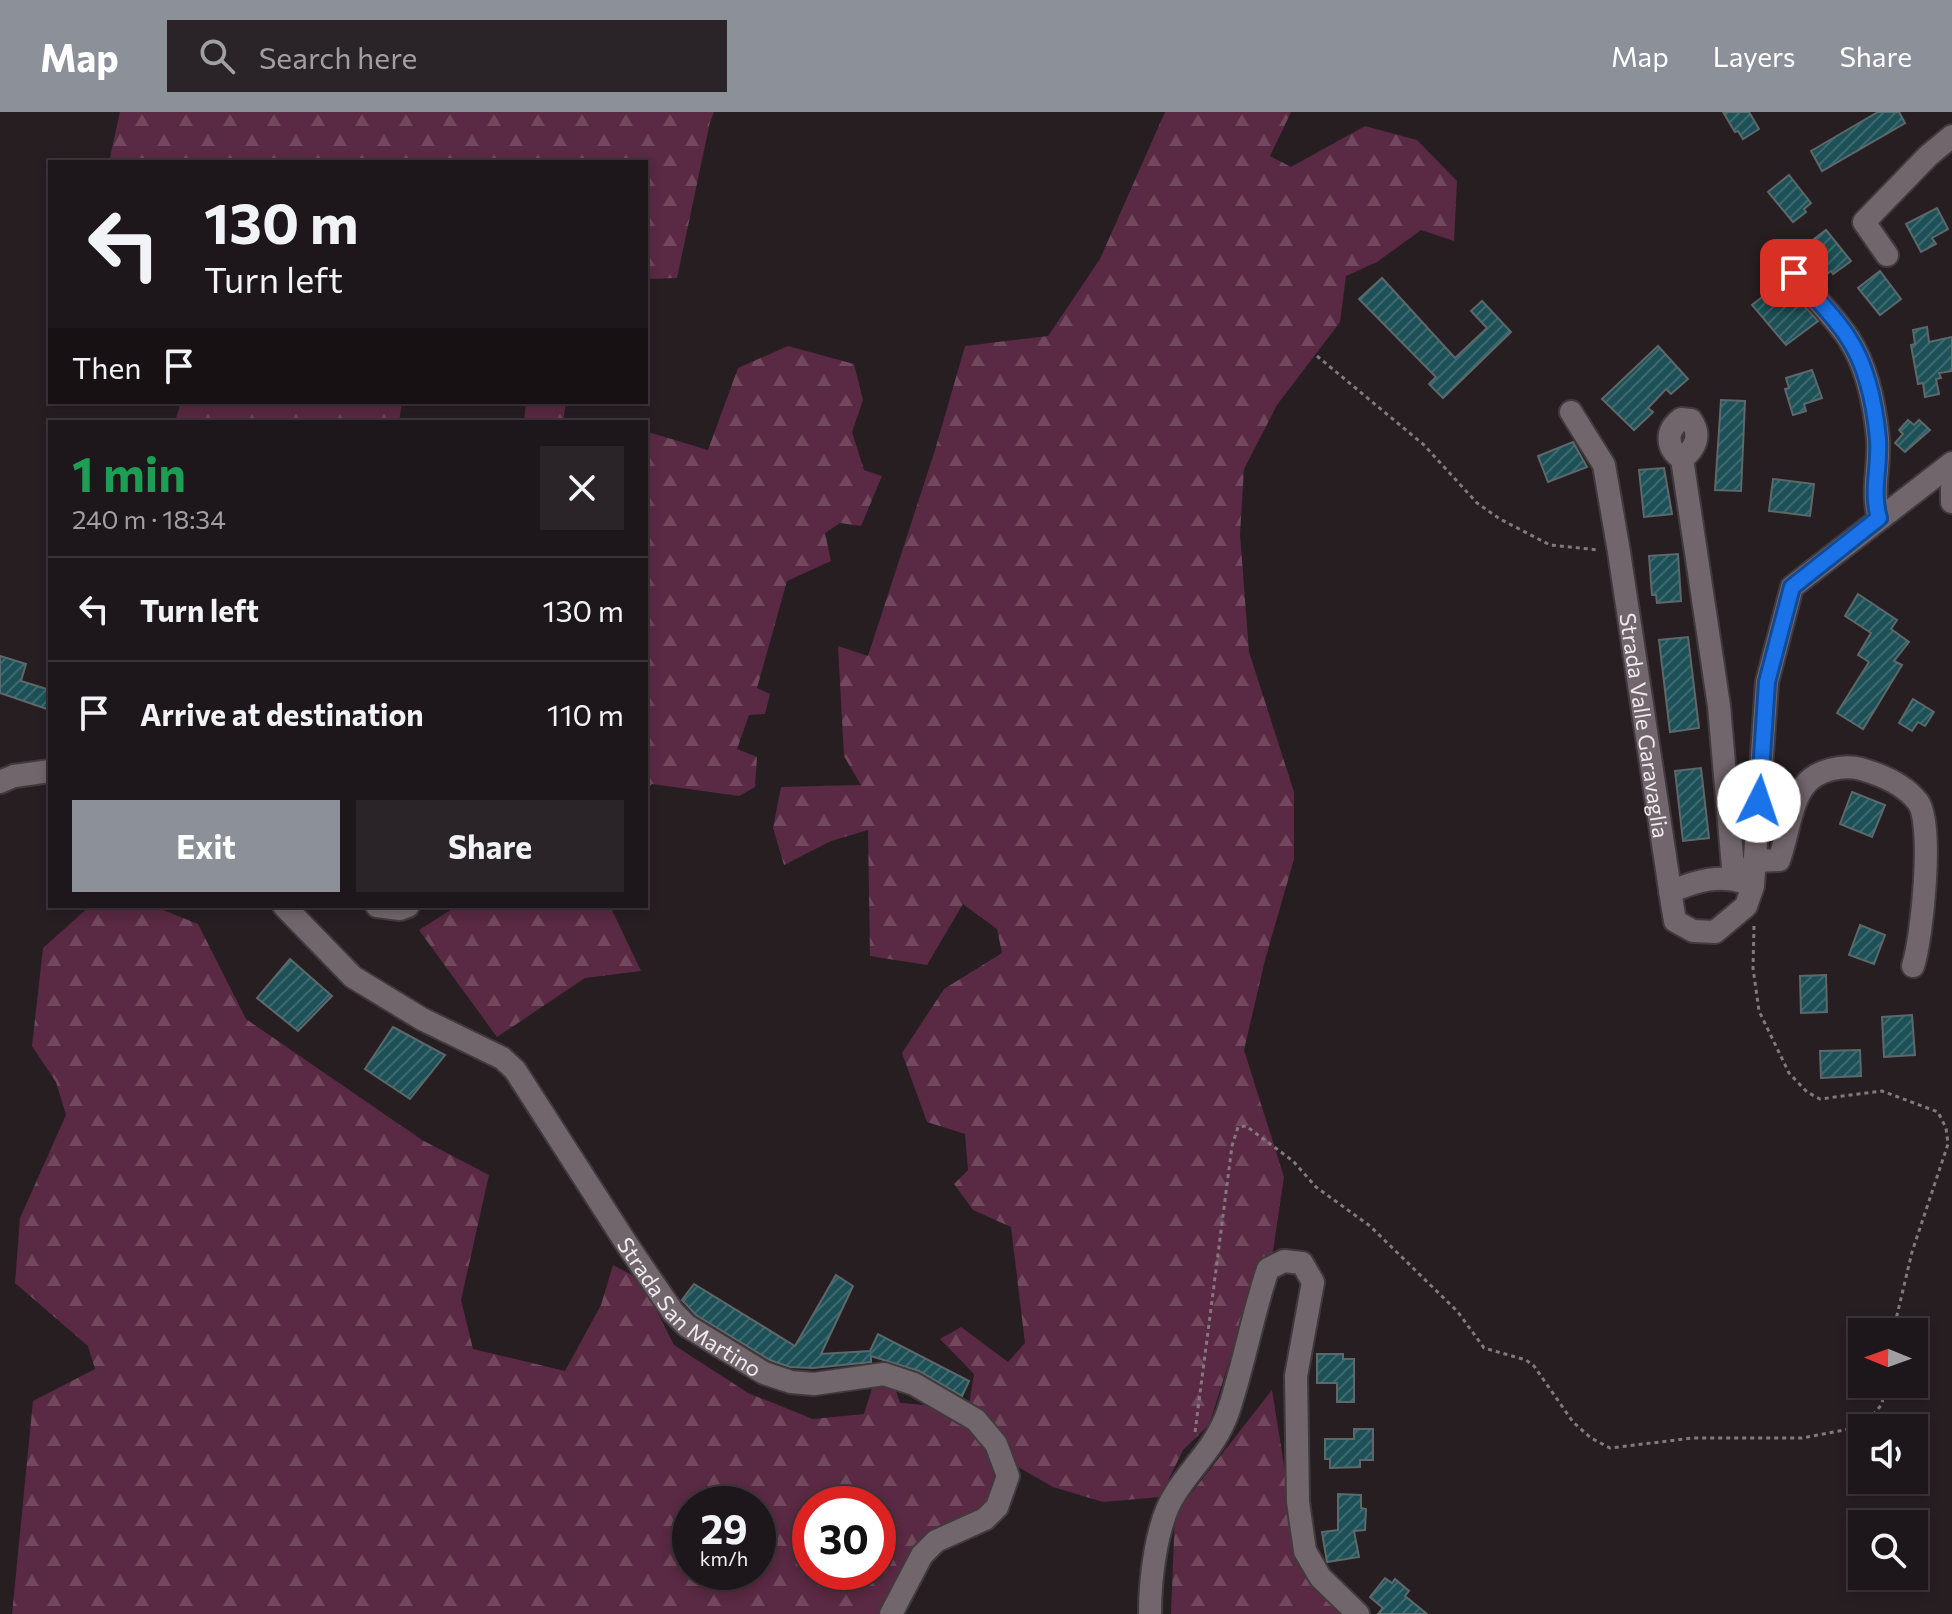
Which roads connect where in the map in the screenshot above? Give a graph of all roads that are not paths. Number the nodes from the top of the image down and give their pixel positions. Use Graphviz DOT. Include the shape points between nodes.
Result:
graph roads {
  1 [pos="1952,136"];
  2 [pos="1887,255"];
  3 [pos="1794,273"];
  4 [pos="1571,412"];
  5 [pos="1682,459"];
  6 [pos="1952,463"];
  7 [pos="1952,488"];
  8 [pos="1952,502"];
  9 [pos="1879,518"];
  10 [pos="48,771"];
  11 [pos="0,782"];
  12 [pos="1754,861"];
  13 [pos="1744,882"];
  14 [pos="1670,892"];
  15 [pos="286,908"];
  16 [pos="1913,966"];
  17 [pos="891,1614"];
  18 [pos="1150,1614"];
  19 [pos="1358,1614"];
  1 -- 2 [label="street" via="1864,222"];
  3 -- 9 [label="street" via="1850,340 1863,371 1878,442 1874,500"];
  4 -- 14 [label="street, Strada Valle Garavaglia" via="1604,465"];
  5 -- 13 [label="street"];
  6 -- 9 [label="street"];
  7 -- 8 [label="street"];
  9 -- 12 [label="street" via="1792,587 1767,682"];
  10 -- 11 [label="street"];
  12 -- 13 [label="street"];
  12 -- 16 [label="street" via="1779,860 1802,788 1812,778 1831,769 1855,767 1900,785 1920,804 1924,827 1923,922"];
  13 -- 14 [label="street" via="1700,879"];
  13 -- 14 [label="street, Strada Valle Garavaglia" via="1746,906 1715,932 1693,931 1675,921"];
  15 -- 17 [label="street, Strada San Martino" via="353,977 515,1070 628,1246 687,1326 764,1373 791,1382 884,1374 914,1384 976,1420 996,1444 1008,1476 997,1507 985,1519 936,1541 922,1555"];
  18 -- 19 [label="street" via="1150,1584 1172,1497 1216,1441 1268,1269 1284,1261 1302,1263 1313,1282 1296,1376 1298,1502 1305,1551 1320,1577"];
}
